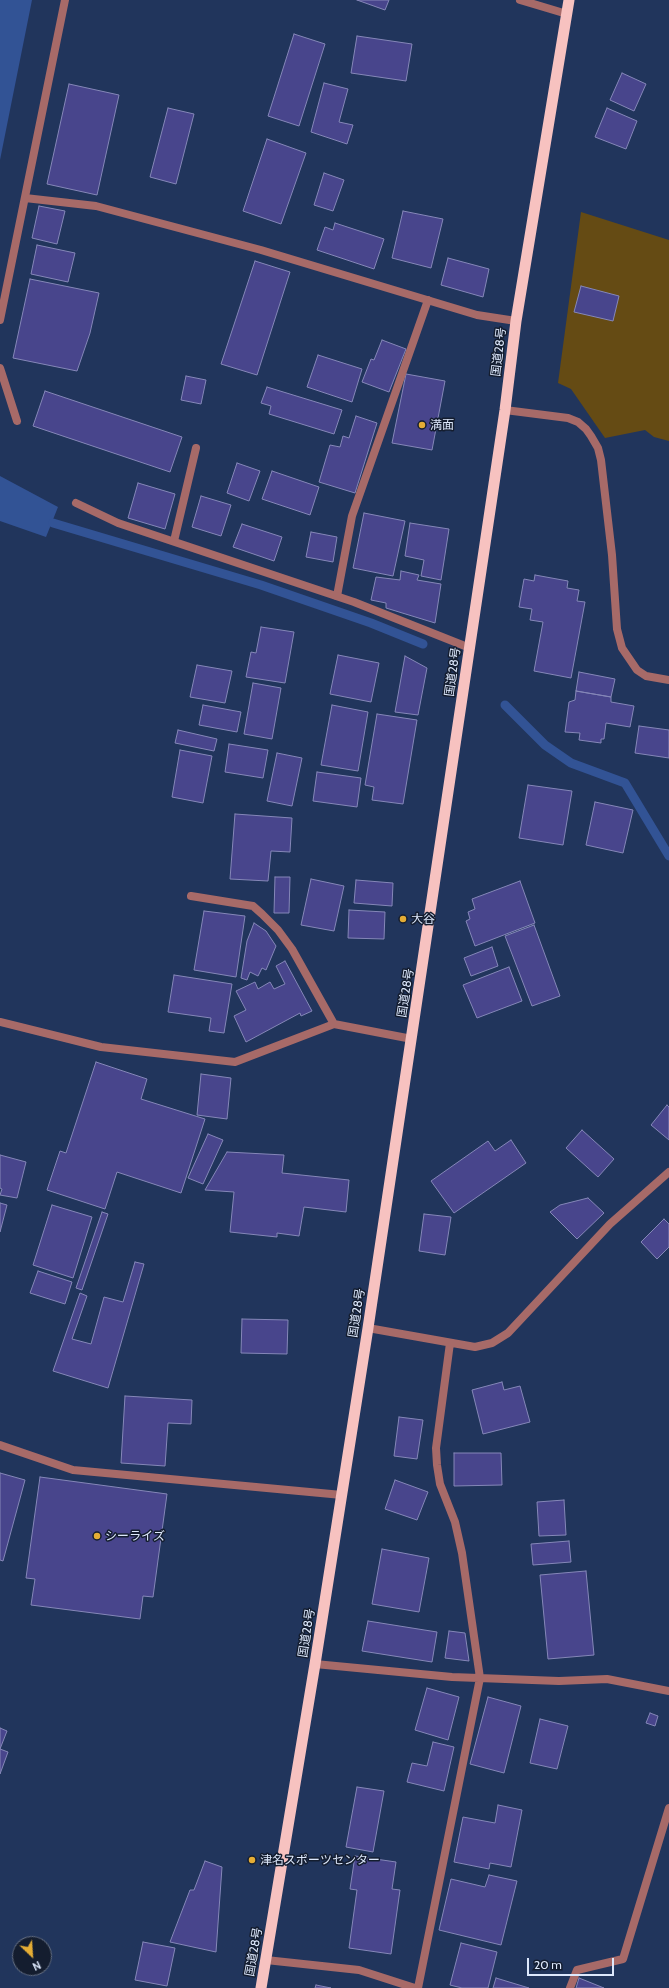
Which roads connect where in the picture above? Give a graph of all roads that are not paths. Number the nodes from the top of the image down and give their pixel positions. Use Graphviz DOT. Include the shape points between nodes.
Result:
graph roads {
  1 [pos="65,0"];
  2 [pos="520,0"];
  3 [pos="569,0"];
  4 [pos="567,14"];
  5 [pos="25,198"];
  6 [pos="428,300"];
  7 [pos="0,320"];
  8 [pos="516,321"];
  9 [pos="0,368"];
  10 [pos="505,410"];
  11 [pos="17,421"];
  12 [pos="196,448"];
  13 [pos="76,504"];
  14 [pos="174,541"];
  15 [pos="337,596"];
  16 [pos="470,648"];
  17 [pos="669,680"];
  18 [pos="191,896"];
  19 [pos="0,1022"];
  20 [pos="334,1024"];
  21 [pos="412,1039"];
  22 [pos="669,1172"];
  23 [pos="368,1328"];
  24 [pos="450,1343"];
  25 [pos="0,1445"];
  26 [pos="342,1494"];
  27 [pos="315,1664"];
  28 [pos="480,1678"];
  29 [pos="669,1691"];
  30 [pos="669,1808"];
  31 [pos="266,1960"];
  32 [pos="261,1988"];
  33 [pos="416,1988"];
  34 [pos="570,1988"];
  1 -- 5 [label="street"];
  2 -- 4 [label="street"];
  3 -- 4 [label="highway, 国道28号"];
  4 -- 8 [label="highway, 国道28号"];
  5 -- 6 [label="street" via="96,206 261,250"];
  5 -- 7 [label="street"];
  6 -- 8 [label="street" via="477,315"];
  6 -- 15 [label="street" via="352,516"];
  8 -- 10 [label="highway, 国道28号"];
  9 -- 11 [label="street"];
  10 -- 16 [label="highway, 国道28号"];
  10 -- 17 [label="street" via="568,418 578,422 591,436 601,460 617,629 622,648 637,670 646,676"];
  12 -- 14 [label="street"];
  13 -- 14 [label="street" via="118,523"];
  14 -- 15 [label="street"];
  15 -- 16 [label="street"];
  16 -- 21 [label="highway, 国道28号"];
  18 -- 20 [label="street" via="253,906 262,914 292,949"];
  19 -- 20 [label="street" via="101,1047 235,1062"];
  20 -- 21 [label="street"];
  21 -- 23 [label="highway, 国道28号"];
  22 -- 24 [label="street" via="610,1224 508,1333 492,1343 476,1347"];
  23 -- 24 [label="street"];
  23 -- 26 [label="highway, 国道28号"];
  24 -- 28 [label="street" via="436,1448 437,1465 440,1484 455,1522 462,1553"];
  25 -- 26 [label="street" via="73,1470"];
  26 -- 27 [label="highway, 国道28号"];
  27 -- 28 [label="street"];
  27 -- 31 [label="highway, 国道28号"];
  28 -- 29 [label="street" via="559,1681 607,1679"];
  28 -- 33 [label="street"];
  30 -- 34 [label="street" via="623,1959 577,1970"];
  31 -- 32 [label="highway, 国道28号"];
  31 -- 33 [label="street" via="359,1970"];
}
